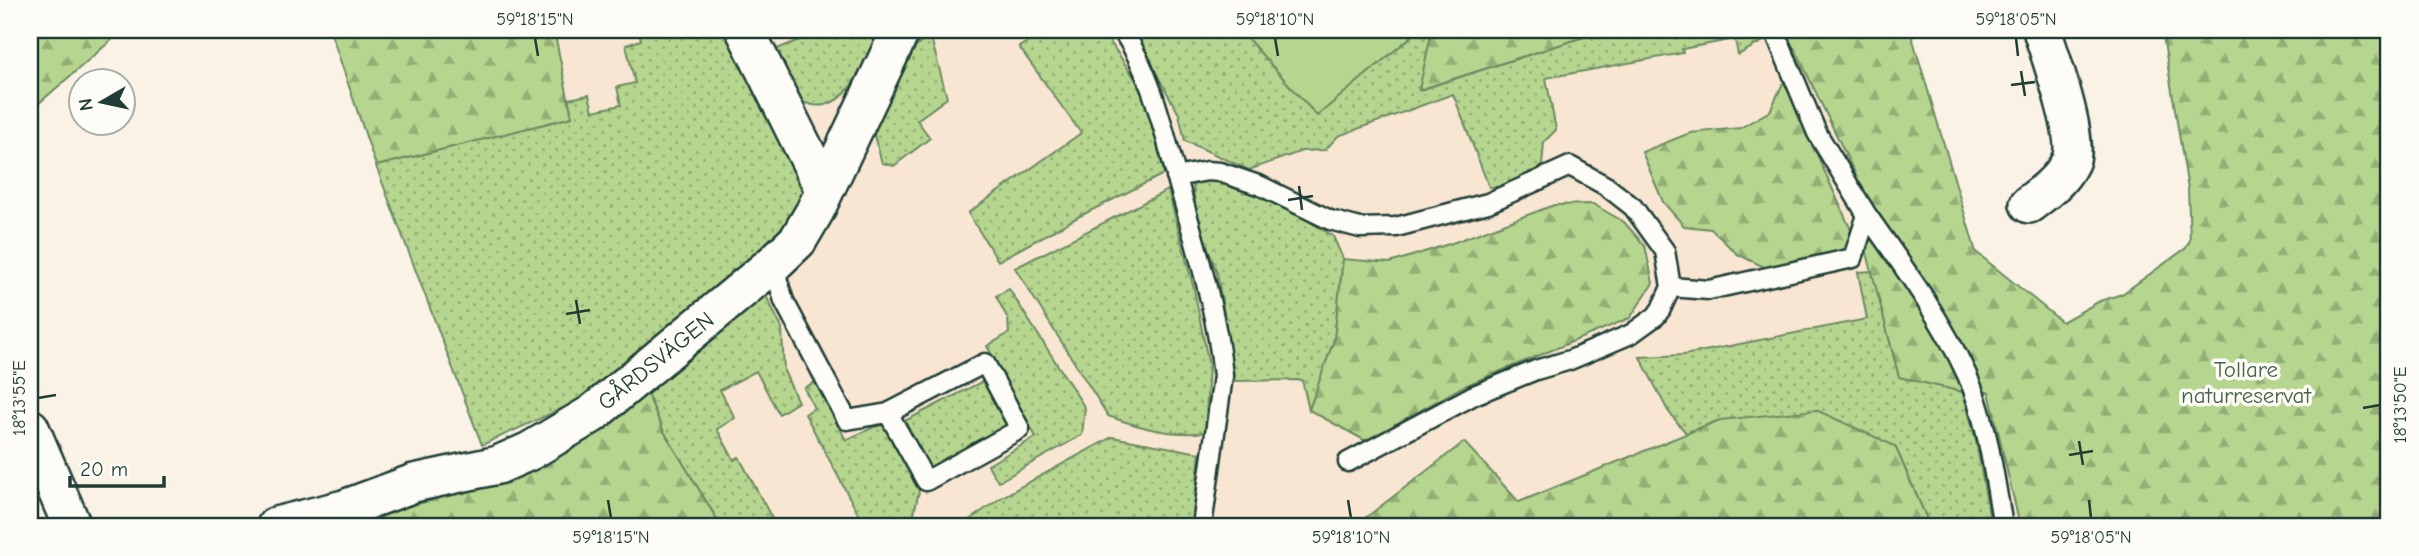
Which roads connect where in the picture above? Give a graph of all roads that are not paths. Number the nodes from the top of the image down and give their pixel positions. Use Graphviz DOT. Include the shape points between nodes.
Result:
graph roads {
  1 [pos="901,30"];
  2 [pos="1122,30"];
  3 [pos="1774,30"];
  4 [pos="2042,30"];
  5 [pos="754,32"];
  6 [pos="1176,177"];
  7 [pos="824,189"];
  8 [pos="2029,204"];
  9 [pos="1867,215"];
  10 [pos="773,264"];
  11 [pos="1671,287"];
  12 [pos="888,413"];
  13 [pos="30,428"];
  14 [pos="1348,462"];
  15 [pos="72,526"];
  16 [pos="276,526"];
  17 [pos="1202,526"];
  18 [pos="2003,526"];
  1 -- 7 [label="street, GÅRDSVÄGEN"];
  2 -- 6 [label="lane" via="1143,65"];
  3 -- 9 [label="lane" via="1817,133"];
  4 -- 8 [label="street" via="2073,136 2072,159 2055,184"];
  5 -- 7 [label="street"];
  6 -- 11 [label="lane" via="1220,172 1261,186 1330,220 1360,228 1396,227 1488,203 1570,166 1633,207 1665,251"];
  6 -- 17 [label="lane" via="1210,302 1223,376"];
  7 -- 10 [label="street, GÅRDSVÄGEN" via="797,240"];
  9 -- 11 [label="lane" via="1853,258 1709,290"];
  9 -- 18 [label="lane" via="1922,293 1967,375 1983,419"];
  10 -- 12 [label="lane" via="784,301 847,420"];
  10 -- 16 [label="street, GÅRDSVÄGEN" via="592,414 530,451 498,466 414,484 344,509"];
  11 -- 14 [label="lane" via="1656,316 1630,334 1475,395"];
  12 -- 12 [label="lane" via="985,363 1020,429 926,481"];
  13 -- 15 [label="street"];
}
